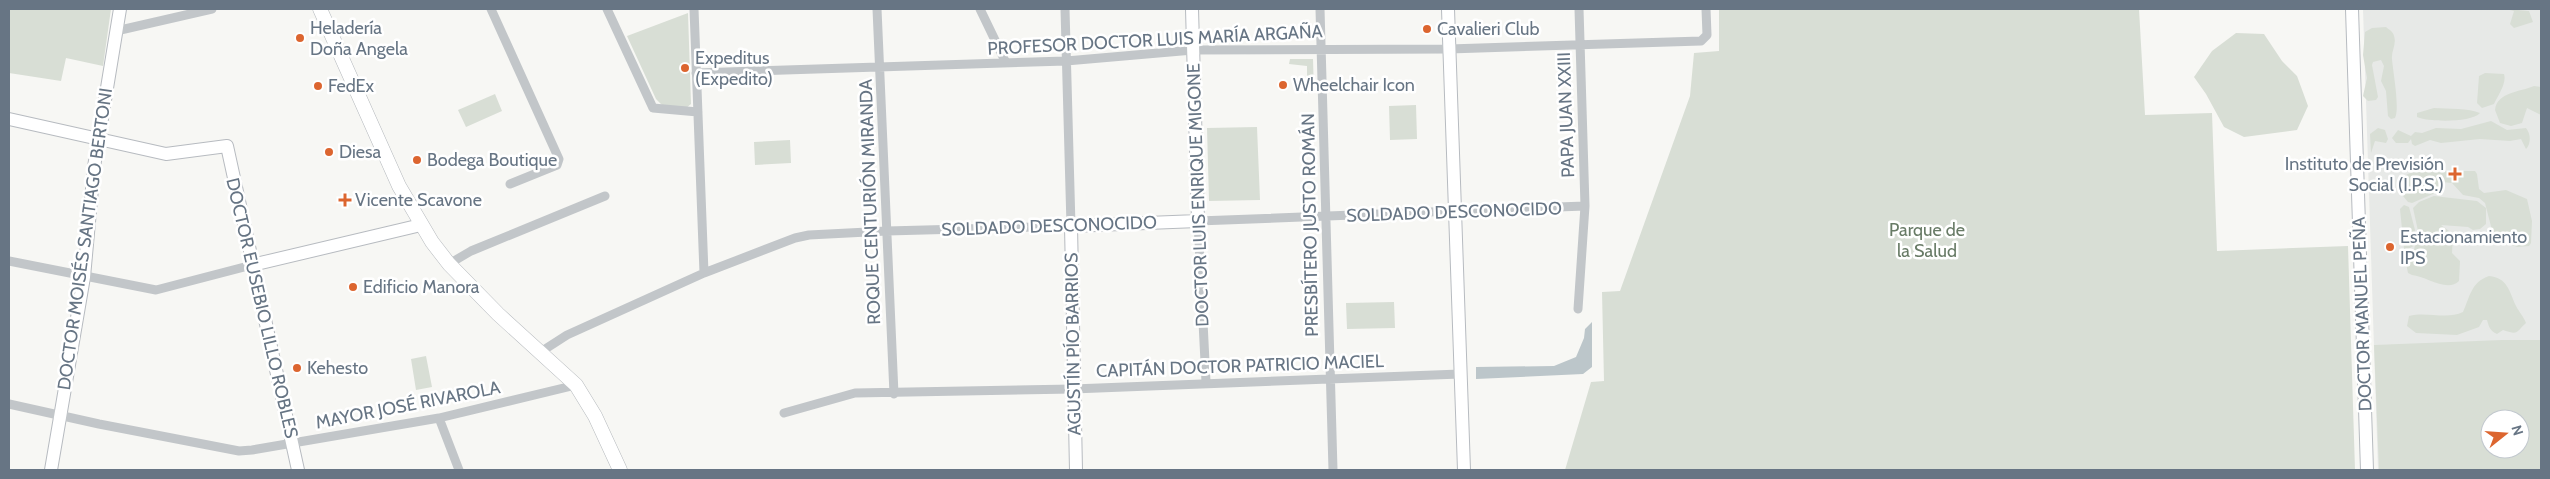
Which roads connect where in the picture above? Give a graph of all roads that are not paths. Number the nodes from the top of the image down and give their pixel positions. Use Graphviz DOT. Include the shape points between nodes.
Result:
graph roads {
  1 [pos="120,9"];
  2 [pos="212,9"];
  3 [pos="492,9"];
  4 [pos="606,9"];
  5 [pos="694,9"];
  6 [pos="877,9"];
  7 [pos="980,9"];
  8 [pos="1065,9"];
  9 [pos="1192,9"];
  10 [pos="1320,9"];
  11 [pos="1448,9"];
  12 [pos="1579,9"];
  13 [pos="1706,9"];
  14 [pos="2352,9"];
  15 [pos="323,10"];
  16 [pos="116,31"];
  17 [pos="1580,44"];
  18 [pos="1323,48"];
  19 [pos="1449,48"];
  20 [pos="1193,50"];
  21 [pos="1066,61"];
  22 [pos="1006,63"];
  23 [pos="880,67"];
  24 [pos="696,73"];
  25 [pos="698,112"];
  26 [pos="9,118"];
  27 [pos="100,138"];
  28 [pos="510,184"];
  29 [pos="605,196"];
  30 [pos="1585,206"];
  31 [pos="1456,213"];
  32 [pos="1327,217"];
  33 [pos="1198,221"];
  34 [pos="421,225"];
  35 [pos="1071,226"];
  36 [pos="887,231"];
  37 [pos="9,261"];
  38 [pos="449,264"];
  39 [pos="252,265"];
  40 [pos="704,273"];
  41 [pos="84,277"];
  42 [pos="1578,309"];
  43 [pos="539,353"];
  44 [pos="1460,374"];
  45 [pos="1330,378"];
  46 [pos="1206,382"];
  47 [pos="576,385"];
  48 [pos="1074,389"];
  49 [pos="894,394"];
  50 [pos="9,404"];
  51 [pos="784,414"];
  52 [pos="59,416"];
  53 [pos="439,418"];
  54 [pos="293,444"];
  55 [pos="51,470"];
  56 [pos="298,470"];
  57 [pos="459,470"];
  58 [pos="620,470"];
  59 [pos="1076,470"];
  60 [pos="1333,470"];
  61 [pos="1464,470"];
  62 [pos="2367,470"];
  1 -- 16 [label="street, DOCTOR MOISÉS SANTIAGO BERTONI"];
  2 -- 16 [label="street"];
  3 -- 28 [label="street" via="559,159 557,165"];
  4 -- 25 [label="street" via="653,108"];
  5 -- 24 [label="street"];
  6 -- 23 [label="street, ROQUE CENTURIÓN MIRANDA"];
  7 -- 22 [label="street"];
  8 -- 21 [label="street, AGUSTÍN PÍO BARRIOS"];
  9 -- 20 [label="street, DOCTOR LUIS ENRIQUE MIGONE"];
  10 -- 18 [label="street, PRESBÍTERO JUSTO ROMÁN"];
  11 -- 19 [label="street"];
  12 -- 17 [label="street, PAPA JUAN XXIII"];
  13 -- 17 [label="street, PROFESOR DOCTOR LUIS MARÍA ARGAÑA" via="1707,35 1701,41"];
  14 -- 62 [label="street, DOCTOR MANUEL PEÑA"];
  15 -- 34 [label="main road" via="388,164"];
  16 -- 27 [label="street, DOCTOR MOISÉS SANTIAGO BERTONI"];
  17 -- 19 [label="street, PROFESOR DOCTOR LUIS MARÍA ARGAÑA"];
  17 -- 30 [label="street, PAPA JUAN XXIII"];
  18 -- 19 [label="street, PROFESOR DOCTOR LUIS MARÍA ARGAÑA"];
  18 -- 20 [label="street, PROFESOR DOCTOR LUIS MARÍA ARGAÑA"];
  18 -- 32 [label="street, PRESBÍTERO JUSTO ROMÁN"];
  19 -- 31 [label="street"];
  20 -- 21 [label="street, PROFESOR DOCTOR LUIS MARÍA ARGAÑA"];
  20 -- 33 [label="street, DOCTOR LUIS ENRIQUE MIGONE"];
  21 -- 22 [label="street, PROFESOR DOCTOR LUIS MARÍA ARGAÑA"];
  21 -- 35 [label="street, AGUSTÍN PÍO BARRIOS"];
  22 -- 23 [label="street, PROFESOR DOCTOR LUIS MARÍA ARGAÑA"];
  23 -- 24 [label="street, PROFESOR DOCTOR LUIS MARÍA ARGAÑA"];
  23 -- 36 [label="street, ROQUE CENTURIÓN MIRANDA"];
  24 -- 25 [label="street"];
  25 -- 40 [label="street"];
  26 -- 27 [label="street"];
  27 -- 39 [label="street, DOCTOR EUSEBIO LILLO ROBLES" via="166,154 226,146"];
  27 -- 41 [label="street, DOCTOR MOISÉS SANTIAGO BERTONI" via="94,167"];
  29 -- 38 [label="street" via="471,251"];
  30 -- 31 [label="street, SOLDADO DESCONOCIDO"];
  30 -- 42 [label="street, PAPA JUAN XXIII"];
  31 -- 32 [label="street, SOLDADO DESCONOCIDO"];
  31 -- 44 [label="street"];
  32 -- 33 [label="street, SOLDADO DESCONOCIDO"];
  32 -- 45 [label="street, PRESBÍTERO JUSTO ROMÁN"];
  33 -- 35 [label="street, SOLDADO DESCONOCIDO"];
  33 -- 46 [label="street, DOCTOR LUIS ENRIQUE MIGONE"];
  34 -- 38 [label="main road"];
  34 -- 39 [label="street"];
  35 -- 36 [label="street, SOLDADO DESCONOCIDO"];
  35 -- 48 [label="street, AGUSTÍN PÍO BARRIOS"];
  36 -- 40 [label="street, SOLDADO DESCONOCIDO" via="809,234"];
  36 -- 49 [label="street, ROQUE CENTURIÓN MIRANDA"];
  37 -- 41 [label="street"];
  38 -- 43 [label="main road"];
  39 -- 41 [label="street" via="164,289"];
  39 -- 54 [label="street, DOCTOR EUSEBIO LILLO ROBLES"];
  40 -- 43 [label="street, SOLDADO DESCONOCIDO" via="567,335"];
  41 -- 52 [label="street, DOCTOR MOISÉS SANTIAGO BERTONI"];
  43 -- 47 [label="main road"];
  44 -- 45 [label="street, CAPITÁN DOCTOR PATRICIO MACIEL"];
  44 -- 61 [label="street"];
  45 -- 46 [label="street, CAPITÁN DOCTOR PATRICIO MACIEL"];
  45 -- 60 [label="street, PRESBÍTERO JUSTO ROMÁN"];
  46 -- 48 [label="street, CAPITÁN DOCTOR PATRICIO MACIEL"];
  47 -- 53 [label="street, MAYOR JOSÉ RIVAROLA"];
  47 -- 58 [label="main road" via="595,416"];
  48 -- 49 [label="street, CAPITÁN DOCTOR PATRICIO MACIEL"];
  48 -- 59 [label="street, AGUSTÍN PÍO BARRIOS"];
  49 -- 51 [label="street, CAPITÁN DOCTOR PATRICIO MACIEL" via="846,394"];
  50 -- 52 [label="street, MAYOR JOSÉ RIVAROLA"];
  52 -- 54 [label="street, MAYOR JOSÉ RIVAROLA" via="239,451"];
  52 -- 55 [label="street, DOCTOR MOISÉS SANTIAGO BERTONI"];
  53 -- 54 [label="street, MAYOR JOSÉ RIVAROLA"];
  53 -- 57 [label="street"];
  54 -- 56 [label="street, DOCTOR EUSEBIO LILLO ROBLES"];
}
